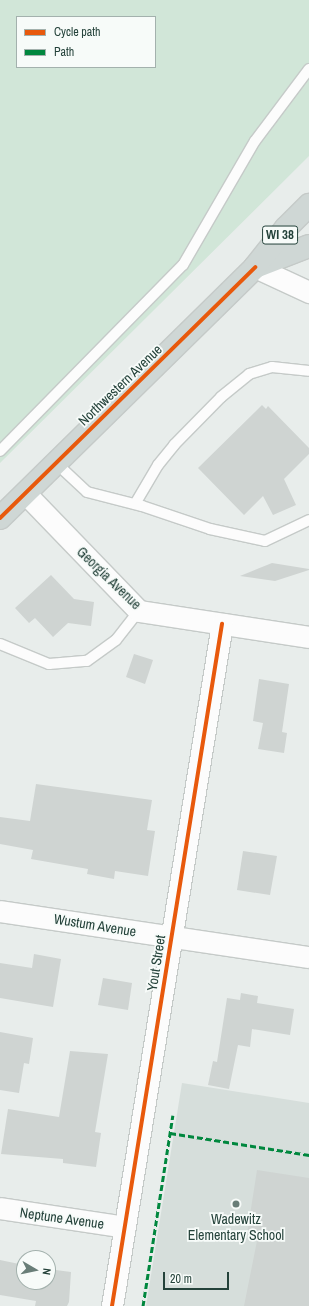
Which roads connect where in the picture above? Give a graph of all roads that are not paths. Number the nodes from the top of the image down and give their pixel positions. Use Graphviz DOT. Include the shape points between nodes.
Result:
graph roads {
  1 [pos="309,69"];
  2 [pos="309,205"];
  3 [pos="309,246"];
  4 [pos="255,268"];
  5 [pos="309,292"];
  6 [pos="309,371"];
  7 [pos="0,452"];
  8 [pos="56,463"];
  9 [pos="25,493"];
  10 [pos="135,504"];
  11 [pos="0,518"];
  12 [pos="309,520"];
  13 [pos="139,611"];
  14 [pos="222,624"];
  15 [pos="309,637"];
  16 [pos="0,644"];
  17 [pos="0,911"];
  18 [pos="172,936"];
  19 [pos="309,957"];
  20 [pos="0,1208"];
  21 [pos="125,1227"];
  22 [pos="112,1306"];
  1 -- 7 [label="lane" via="254,141 183,265"];
  2 -- 4 [label="main road, Northwestern Avenue / WI 38" via="286,228"];
  3 -- 4 [label="main road, Northwestern Avenue / WI 38"];
  4 -- 5 [label="street"];
  4 -- 8 [label="main road, Northwestern Avenue / WI 38"];
  6 -- 10 [label="lane" via="272,367 249,374 221,396 174,445 158,465"];
  8 -- 9 [label="main road, Northwestern Avenue / WI 38"];
  8 -- 10 [label="lane" via="87,492"];
  9 -- 11 [label="main road, Northwestern Avenue / WI 38"];
  9 -- 13 [label="street, Georgia Avenue"];
  10 -- 12 [label="lane" via="210,529 265,541"];
  13 -- 14 [label="street, Georgia Avenue"];
  13 -- 16 [label="lane" via="116,640 87,661 49,664"];
  14 -- 15 [label="street, Georgia Avenue"];
  14 -- 18 [label="street, Yout Street"];
  17 -- 18 [label="street, Wustum Avenue"];
  18 -- 19 [label="street, Wustum Avenue"];
  18 -- 21 [label="street, Yout Street"];
  20 -- 21 [label="street, Neptune Avenue"];
  21 -- 22 [label="street, Yout Street"];
}
